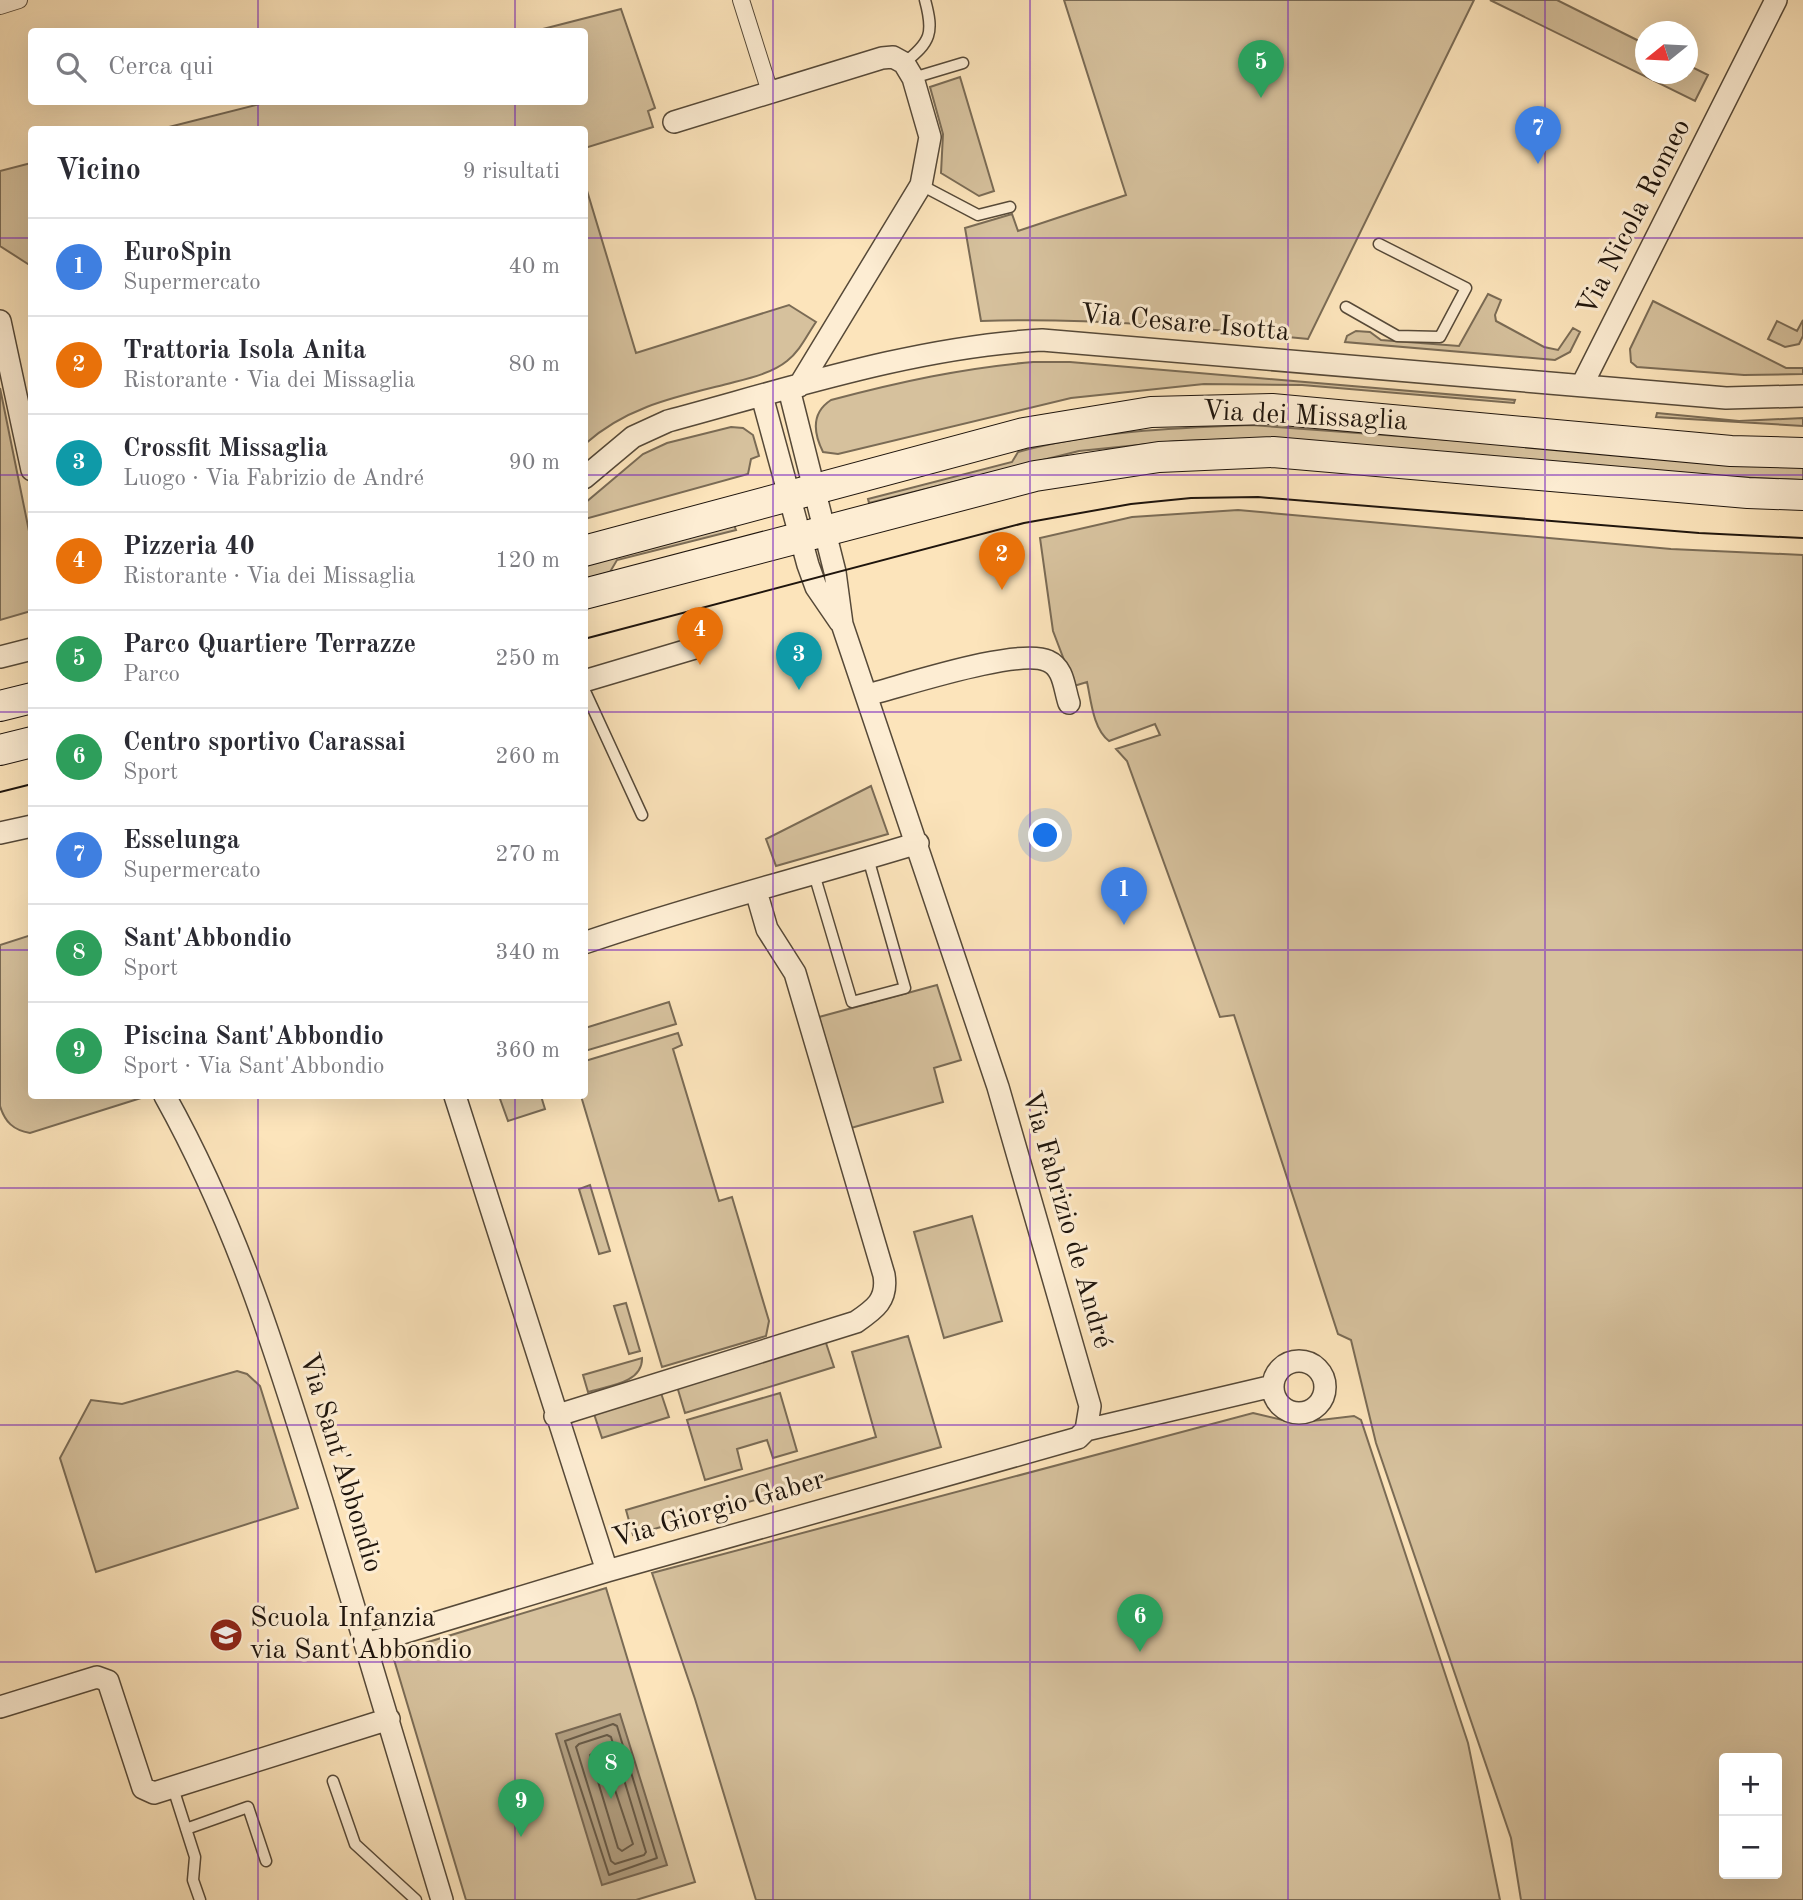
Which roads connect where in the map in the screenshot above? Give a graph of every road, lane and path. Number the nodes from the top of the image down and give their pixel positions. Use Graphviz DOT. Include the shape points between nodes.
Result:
graph roads {
  1 [pos="19,0"];
  2 [pos="741,0"];
  3 [pos="925,0"];
  4 [pos="1776,0"];
  5 [pos="0,6"];
  6 [pos="963,63"];
  7 [pos="908,70"];
  8 [pos="770,92"];
  9 [pos="674,122"];
  10 [pos="921,184"];
  11 [pos="1010,207"];
  12 [pos="1379,244"];
  13 [pos="1346,307"];
  14 [pos="0,321"];
  15 [pos="1582,385"];
  16 [pos="794,388"];
  17 [pos="762,396"];
  18 [pos="1803,396"];
  19 [pos="28,451"];
  20 [pos="1803,453"];
  21 [pos="588,475"];
  22 [pos="802,494"];
  23 [pos="1803,495"];
  24 [pos="812,534"];
  25 [pos="588,550"];
  26 [pos="588,593"];
  27 [pos="695,648"];
  28 [pos="28,650"];
  29 [pos="0,657"];
  30 [pos="588,680"];
  31 [pos="867,695"];
  32 [pos="588,698"];
  33 [pos="28,699"];
  34 [pos="1069,703"];
  35 [pos="0,706"];
  36 [pos="28,743"];
  37 [pos="0,750"];
  38 [pos="642,815"];
  39 [pos="28,827"];
  40 [pos="0,834"];
  41 [pos="918,843"];
  42 [pos="868,858"];
  43 [pos="814,874"];
  44 [pos="756,891"];
  45 [pos="588,942"];
  46 [pos="167,1099"];
  47 [pos="456,1099"];
  48 [pos="1273,1385"];
  49 [pos="555,1416"];
  50 [pos="1086,1430"];
  51 [pos="607,1571"];
  52 [pos="366,1644"];
  53 [pos="0,1707"];
  54 [pos="389,1719"];
  55 [pos="333,1781"];
  56 [pos="173,1788"];
  57 [pos="186,1829"];
  58 [pos="266,1861"];
  59 [pos="200,1900"];
  60 [pos="416,1900"];
  61 [pos="442,1900"];
  1 -- 5 [label="street"];
  2 -- 8 [label="street"];
  3 -- 7 [label="lane" via="931,30"];
  4 -- 15 [label="street, Via Nicola Romeo"];
  6 -- 7 [label="lane"];
  7 -- 8 [label="street" via="893,57 882,58"];
  7 -- 10 [label="street" via="930,137"];
  8 -- 9 [label="street"];
  10 -- 11 [label="lane" via="978,215"];
  10 -- 16 [label="street"];
  12 -- 13 [label="lane" via="1466,288 1440,337 1397,335"];
  14 -- 19 [label="street"];
  15 -- 16 [label="street, Via Cesare Isotta" via="1042,340 945,350"];
  15 -- 18 [label="street, Via Cesare Isotta" via="1726,398"];
  16 -- 17 [label="street"];
  16 -- 22 [label="street"];
  17 -- 21 [label="street" via="656,425 627,441"];
  17 -- 22 [label="street"];
  20 -- 22 [label="main road, Via dei Missaglia" via="1731,451 1272,409 1151,412 1024,433"];
  22 -- 24 [label="street"];
  22 -- 25 [label="main road, Via dei Missaglia"];
  23 -- 24 [label="main road, Via dei Missaglia" via="1273,452 1219,453 1094,465 1035,476"];
  24 -- 26 [label="main road, Via dei Missaglia"];
  24 -- 31 [label="street, Via Fabrizio de André" via="816,587 842,624"];
  27 -- 30 [label="street"];
  28 -- 29 [label="street"];
  31 -- 34 [label="street" via="1022,656 1049,661 1059,669"];
  31 -- 41 [label="street, Via Fabrizio de André"];
  32 -- 38 [label="lane"];
  33 -- 35 [label="main road"];
  36 -- 37 [label="main road"];
  39 -- 40 [label="street"];
  41 -- 42 [label="street"];
  41 -- 50 [label="street, Via Fabrizio de André" via="998,1087 1083,1380 1090,1406"];
  42 -- 43 [label="street"];
  42 -- 43 [label="lane" via="905,988 852,1002"];
  43 -- 44 [label="street"];
  44 -- 45 [label="street"];
  44 -- 49 [label="street" via="767,929 795,973 884,1275 882,1302 856,1322"];
  46 -- 52 [label="street, Via Sant'Abbondio" via="236,1239 272,1338"];
  47 -- 49 [label="street"];
  48 -- 50 [label="street"];
  49 -- 51 [label="street"];
  50 -- 51 [label="street, Via Giorgio Gaber" via="1078,1438"];
  51 -- 52 [label="street, Via Giorgio Gaber"];
  52 -- 54 [label="street, Via Sant'Abbondio"];
  53 -- 56 [label="street" via="102,1678 112,1687 143,1788 152,1793"];
  54 -- 56 [label="street"];
  54 -- 61 [label="street, Via Sant'Abbondio"];
  55 -- 60 [label="lane" via="355,1843"];
  56 -- 57 [label="lane"];
  57 -- 58 [label="lane" via="248,1807"];
  57 -- 59 [label="lane"];
}
